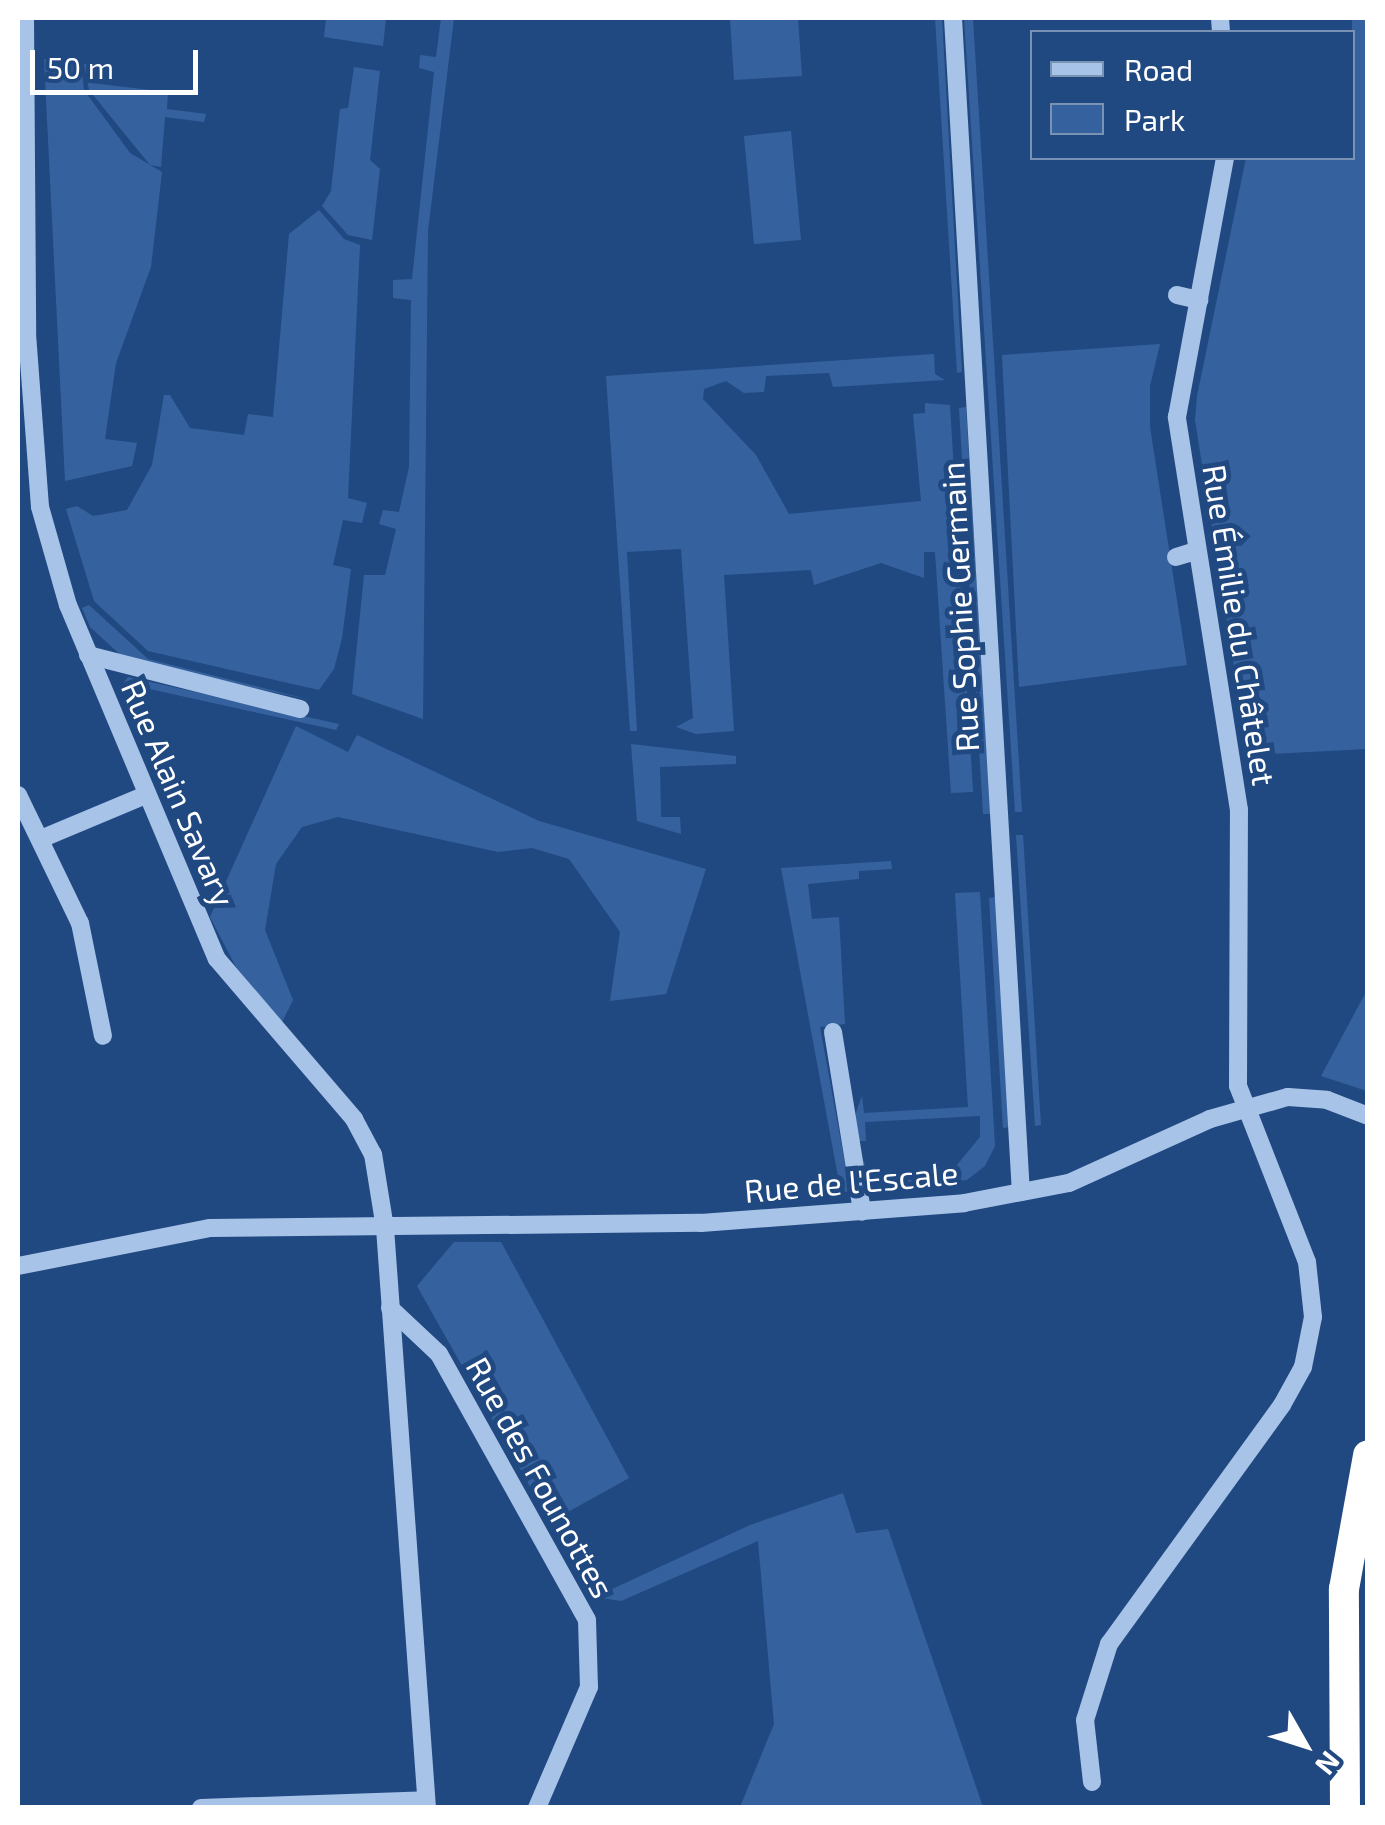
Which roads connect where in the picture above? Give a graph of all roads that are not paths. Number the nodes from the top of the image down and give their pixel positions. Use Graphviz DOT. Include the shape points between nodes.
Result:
graph roads {
  1 [pos="26,18"];
  2 [pos="953,18"];
  3 [pos="1224,167"];
  4 [pos="1202,175"];
  5 [pos="18,282"];
  6 [pos="1177,295"];
  7 [pos="1200,300"];
  8 [pos="27,334"];
  9 [pos="1182,447"];
  10 [pos="1161,452"];
  11 [pos="1196,551"];
  12 [pos="1176,556"];
  13 [pos="88,654"];
  14 [pos="300,708"];
  15 [pos="1215,787"];
  16 [pos="1242,794"];
  17 [pos="18,795"];
  18 [pos="146,795"];
  19 [pos="43,838"];
  20 [pos="1218,878"];
  21 [pos="1240,878"];
  22 [pos="833,1032"];
  23 [pos="103,1036"];
  24 [pos="1243,1107"];
  25 [pos="1368,1116"];
  26 [pos="1021,1192"];
  27 [pos="862,1212"];
  28 [pos="384,1228"];
  29 [pos="18,1266"];
  30 [pos="390,1308"];
  31 [pos="1368,1455"];
  32 [pos="1092,1782"];
  33 [pos="427,1804"];
  34 [pos="201,1808"];
  35 [pos="538,1808"];
  36 [pos="1345,1808"];
  1 -- 8 [label="street, Rue Alain Savary"];
  2 -- 26 [label="street, Rue Sophie Germain"];
  3 -- 4 [label="street"];
  3 -- 7 [label="street, Rue Émilie du Châtelet"];
  5 -- 8 [label="street, Rue Alain Savary"];
  6 -- 7 [label="street"];
  7 -- 9 [label="street, Rue Émilie du Châtelet" via="1178,397"];
  8 -- 13 [label="street, Rue Alain Savary" via="34,480"];
  9 -- 10 [label="street"];
  9 -- 11 [label="street, Rue Émilie du Châtelet"];
  11 -- 12 [label="street"];
  11 -- 16 [label="street, Rue Émilie du Châtelet"];
  13 -- 14 [label="street"];
  13 -- 18 [label="street, Rue Alain Savary"];
  15 -- 16 [label="street"];
  16 -- 21 [label="street, Rue Émilie du Châtelet"];
  17 -- 19 [label="street"];
  18 -- 19 [label="street"];
  18 -- 28 [label="street, Rue Alain Savary" via="218,959 364,1136"];
  19 -- 23 [label="street" via="88,948"];
  20 -- 21 [label="street"];
  21 -- 24 [label="street, Rue Émilie du Châtelet" via="1235,1034"];
  22 -- 27 [label="street"];
  24 -- 25 [label="street, Rue de l'Escale" via="1304,1096"];
  24 -- 26 [label="street, Rue de l'Escale" via="1069,1182"];
  24 -- 32 [label="street, Rue Émilie du Châtelet" via="1308,1262 1313,1317 1303,1367 1108,1644 1086,1720"];
  26 -- 27 [label="street, Rue de l'Escale"];
  27 -- 28 [label="street, Rue de l'Escale" via="701,1224"];
  28 -- 29 [label="street" via="210,1228"];
  28 -- 30 [label="street"];
  30 -- 33 [label="street"];
  30 -- 35 [label="street, Rue des Founottes" via="439,1354 587,1620 589,1687"];
  31 -- 36 [label="highway" via="1344,1590"];
  33 -- 34 [label="street"];
}
